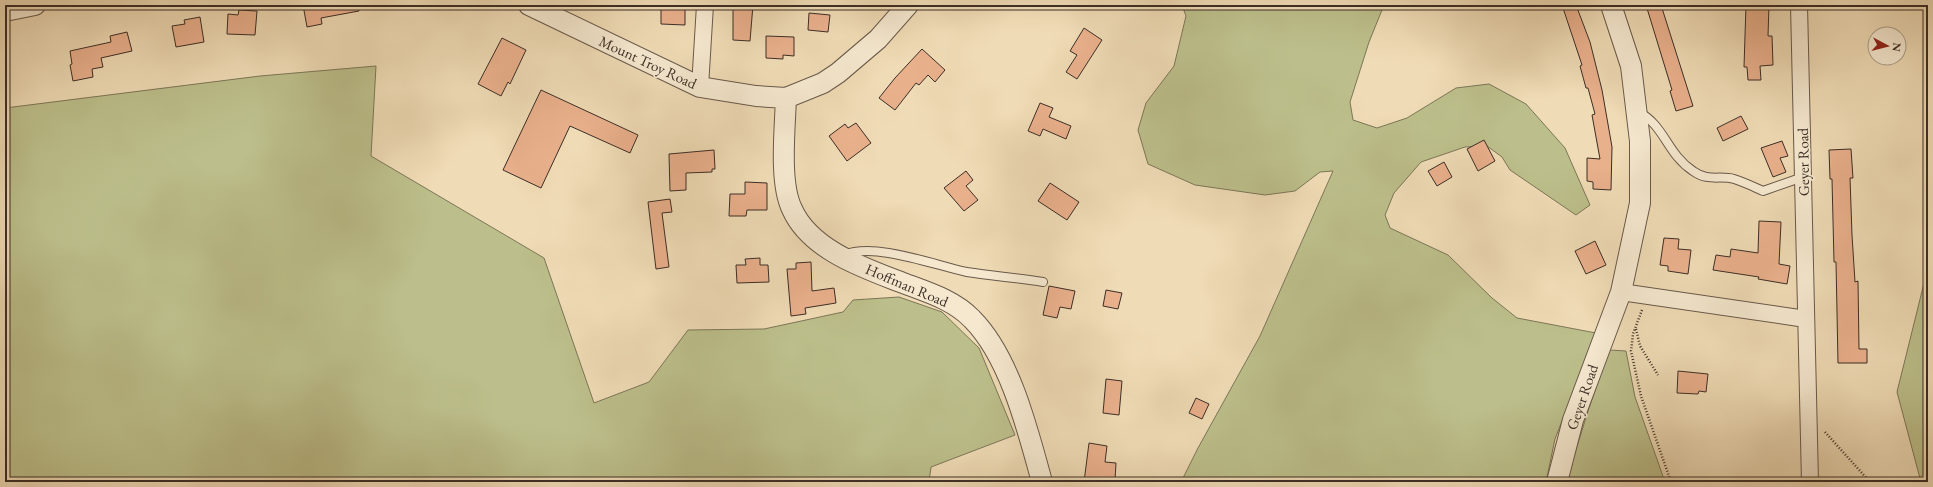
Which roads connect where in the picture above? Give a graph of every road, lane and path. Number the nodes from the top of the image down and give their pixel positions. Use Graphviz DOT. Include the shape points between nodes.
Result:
graph roads {
  1 [pos="36,5"];
  2 [pos="529,5"];
  3 [pos="705,5"];
  4 [pos="908,5"];
  5 [pos="1611,5"];
  6 [pos="1799,5"];
  7 [pos="5,11"];
  8 [pos="700,87"];
  9 [pos="786,98"];
  10 [pos="1637,111"];
  11 [pos="1803,177"];
  12 [pos="842,256"];
  13 [pos="1043,282"];
  14 [pos="1621,292"];
  15 [pos="1647,296"];
  16 [pos="1806,319"];
  17 [pos="1635,329"];
  18 [pos="1658,375"];
  19 [pos="1808,414"];
  20 [pos="1042,482"];
  21 [pos="1556,482"];
  22 [pos="1671,482"];
  23 [pos="1810,482"];
  24 [pos="1870,482"];
  1 -- 7 [label="street"];
  2 -- 8 [label="street, Mount Troy Road"];
  3 -- 8 [label="street"];
  4 -- 9 [label="street, Mount Troy Road" via="878,39 838,73 823,83"];
  5 -- 10 [label="street, Geyer Road" via="1631,66"];
  6 -- 11 [label="street, Geyer Road"];
  8 -- 9 [label="street, Mount Troy Road"];
  9 -- 12 [label="street, Hoffman Road" via="784,178 791,209 811,237"];
  10 -- 11 [label="lane" via="1647,116 1659,128 1677,159 1694,172 1711,179 1733,179 1763,191"];
  10 -- 14 [label="street, Geyer Road" via="1640,141 1640,203"];
  11 -- 16 [label="street, Geyer Road"];
  12 -- 13 [label="lane" via="854,251 872,251 968,272"];
  12 -- 20 [label="street, Hoffman Road" via="884,276 933,294 972,318 993,344 1020,406"];
  14 -- 15 [label="street"];
  14 -- 21 [label="street, Geyer Road" via="1573,420"];
  15 -- 16 [label="street"];
  15 -- 17 [label="path"];
  16 -- 19 [label="street, Geyer Road"];
  17 -- 18 [label="path" via="1640,346"];
  17 -- 22 [label="path" via="1631,352 1641,396"];
  19 -- 23 [label="street, Geyer Road"];
  19 -- 24 [label="path"];
}
